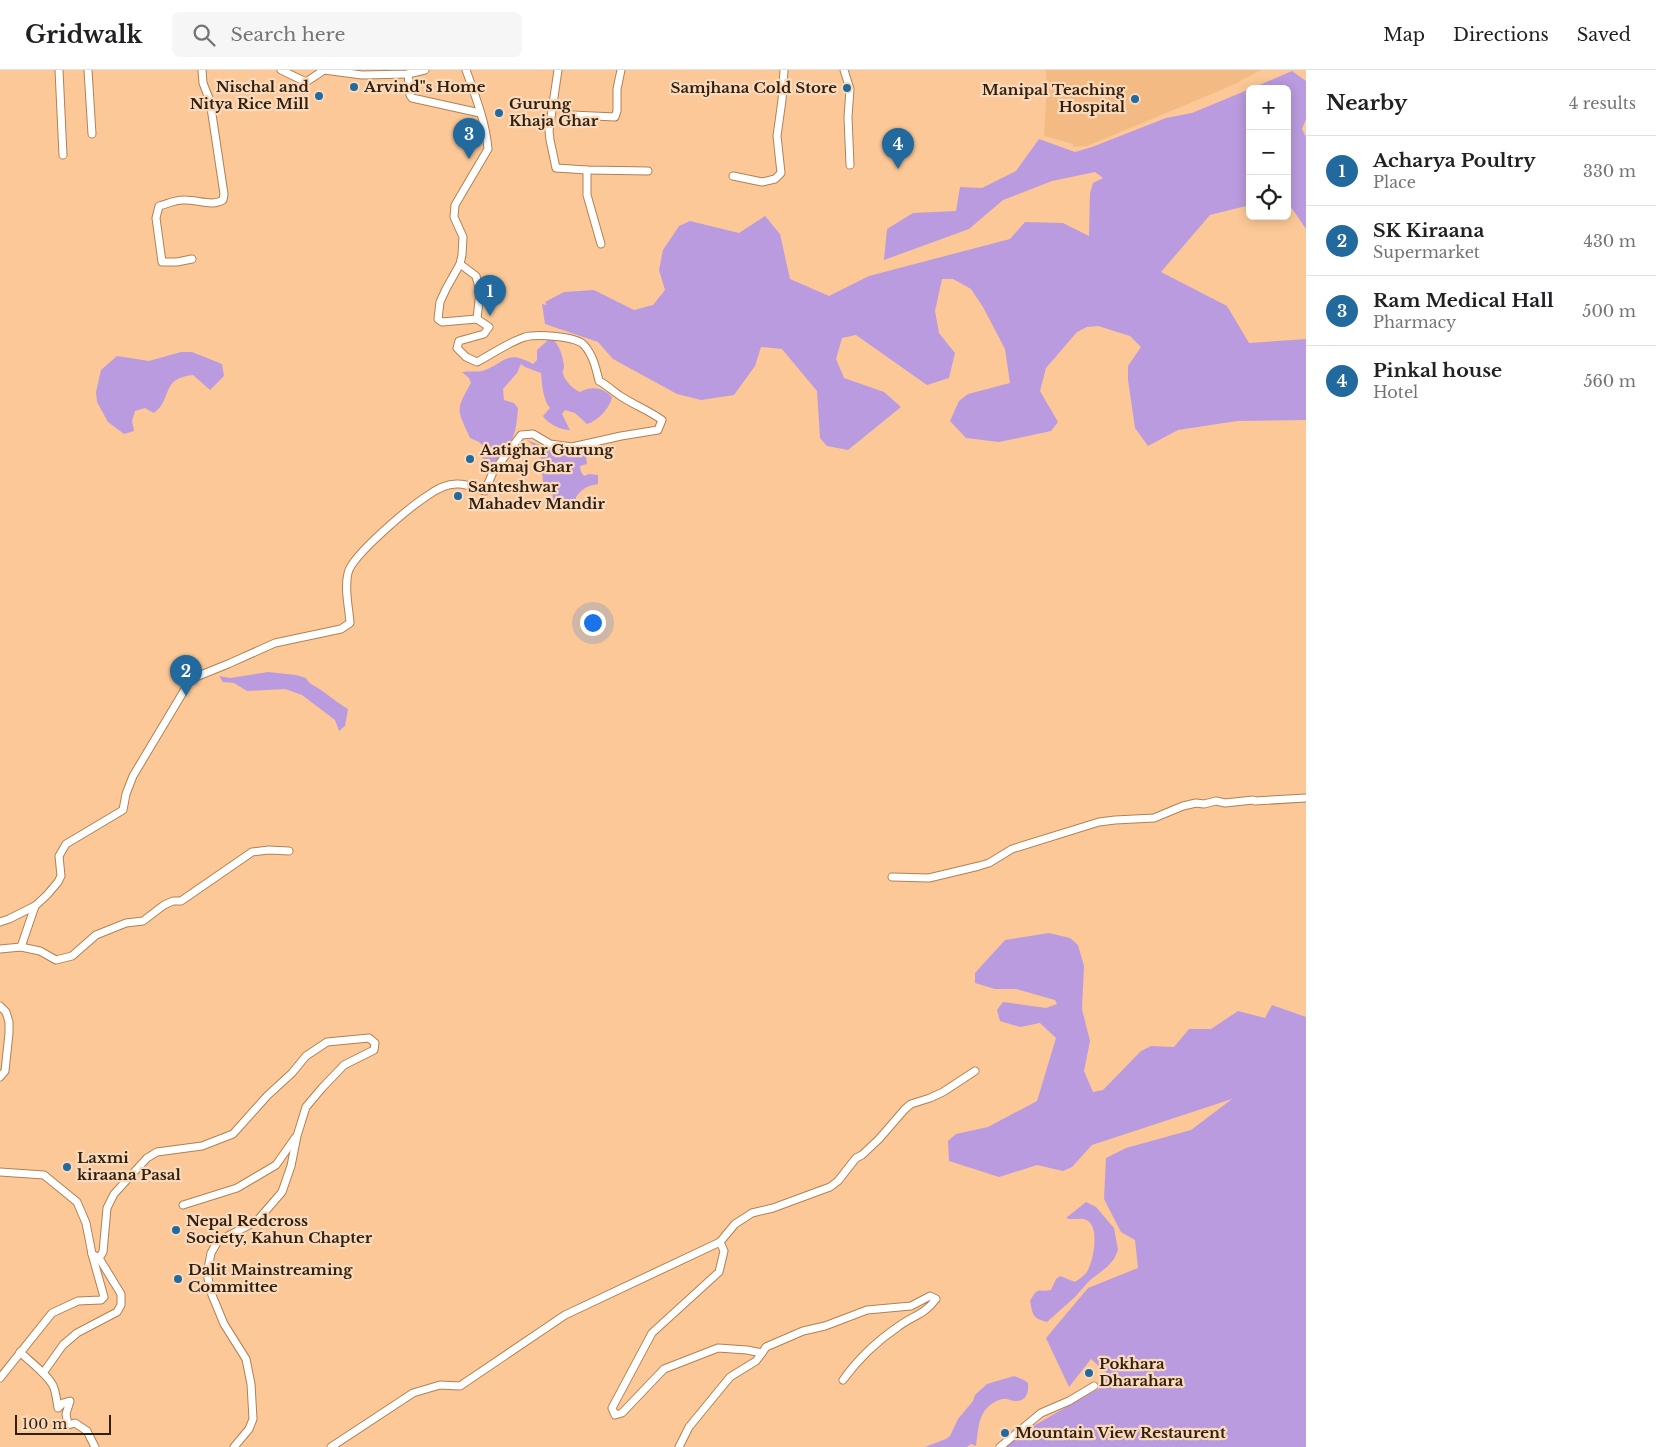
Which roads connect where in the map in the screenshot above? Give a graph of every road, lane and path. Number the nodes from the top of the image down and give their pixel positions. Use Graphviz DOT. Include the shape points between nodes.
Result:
graph roads {
  1 [pos="59,70"];
  2 [pos="88,70"];
  3 [pos="202,70"];
  4 [pos="281,70"];
  5 [pos="324,70"];
  6 [pos="425,70"];
  7 [pos="466,70"];
  8 [pos="558,70"];
  9 [pos="621,70"];
  10 [pos="784,70"];
  11 [pos="844,70"];
  12 [pos="408,74"];
  13 [pos="480,114"];
  14 [pos="572,115"];
  15 [pos="92,134"];
  16 [pos="63,155"];
  17 [pos="850,165"];
  18 [pos="587,170"];
  19 [pos="648,171"];
  20 [pos="733,176"];
  21 [pos="601,244"];
  22 [pos="192,259"];
  23 [pos="460,264"];
  24 [pos="477,319"];
  25 [pos="1306,798"];
  26 [pos="289,851"];
  27 [pos="892,877"];
  28 [pos="34,906"];
  29 [pos="0,922"];
  30 [pos="21,947"];
  31 [pos="0,949"];
  32 [pos="0,1006"];
  33 [pos="0,1053"];
  34 [pos="8,1056"];
  35 [pos="976,1071"];
  36 [pos="0,1077"];
  37 [pos="297,1136"];
  38 [pos="0,1172"];
  39 [pos="183,1205"];
  40 [pos="720,1242"];
  41 [pos="96,1256"];
  42 [pos="20,1352"];
  43 [pos="762,1353"];
  44 [pos="44,1373"];
  45 [pos="0,1378"];
  46 [pos="843,1380"];
  47 [pos="1094,1386"];
  48 [pos="95,1447"];
  49 [pos="234,1447"];
  50 [pos="331,1447"];
  51 [pos="679,1447"];
  52 [pos="1000,1447"];
  1 -- 16 [label="street"];
  2 -- 15 [label="street"];
  3 -- 22 [label="street" via="210,101 223,200 218,204 175,201 159,206 156,218 162,262"];
  4 -- 5 [label="street" via="306,82"];
  5 -- 12 [label="street" via="362,75"];
  6 -- 12 [label="street"];
  7 -- 13 [label="street"];
  8 -- 18 [label="street" via="549,131 556,168"];
  9 -- 14 [label="street" via="615,117"];
  10 -- 20 [label="street" via="777,136 781,172 775,179 762,182"];
  11 -- 17 [label="street" via="850,89"];
  12 -- 13 [label="street" via="412,98"];
  13 -- 23 [label="street" via="488,149 455,205 454,217 463,237"];
  18 -- 19 [label="street"];
  18 -- 21 [label="street" via="588,195"];
  23 -- 24 [label="street" via="476,276 480,291"];
  23 -- 24 [label="street" via="440,302 438,319 442,322"];
  24 -- 28 [label="street" via="489,327 484,334 458,341 457,348 466,357 478,362 524,338 537,335 583,343 591,355 599,381 662,420 658,430 572,447 550,444 532,434 521,435 492,472 485,491 459,484 427,495 383,532 356,559 348,572 350,623 341,629 275,643 191,679 133,776 123,810 66,844 59,856 61,876 58,882"];
  25 -- 27 [label="street" via="1196,803 1154,818 1084,826 1012,849 990,863 956,872 929,878"];
  26 -- 30 [label="street" via="252,852 181,901 164,905 143,921 126,923 96,935 72,956 56,960 40,951"];
  28 -- 29 [label="street"];
  28 -- 30 [label="street"];
  30 -- 31 [label="street"];
  32 -- 34 [label="street" via="9,1022"];
  33 -- 34 [label="street"];
  34 -- 36 [label="street" via="5,1071"];
  35 -- 40 [label="street" via="956,1085 911,1104 830,1187 752,1213 735,1224"];
  37 -- 39 [label="street" via="276,1165 237,1188"];
  37 -- 41 [label="street" via="306,1107 322,1088 344,1065 374,1050 375,1043 369,1038 327,1042 306,1056 233,1134 202,1146 157,1152 147,1158 114,1194 107,1208 103,1252"];
  37 -- 49 [label="street" via="282,1192 257,1221 218,1241 211,1253 207,1274 212,1295 224,1324 246,1359 251,1384 253,1419"];
  38 -- 41 [label="street" via="44,1175 77,1202"];
  40 -- 43 [label="street" via="724,1251 719,1272 652,1333 612,1408 614,1415 622,1413 664,1368 718,1348"];
  40 -- 50 [label="street" via="564,1315 460,1386 440,1385 413,1393"];
  41 -- 42 [label="street" via="104,1297 101,1300 78,1301 52,1313"];
  41 -- 44 [label="street" via="122,1294 121,1305 117,1312 77,1333 63,1345"];
  42 -- 44 [label="street"];
  42 -- 45 [label="street"];
  43 -- 46 [label="street" via="766,1347 796,1334 867,1310 911,1306 930,1296 936,1299 928,1309 881,1339"];
  43 -- 51 [label="street" via="756,1361 730,1377 689,1428"];
  44 -- 48 [label="street" via="54,1386 58,1408 70,1401 66,1414 68,1425 75,1424 87,1431"];
  47 -- 52 [label="street" via="1041,1413"];
}
